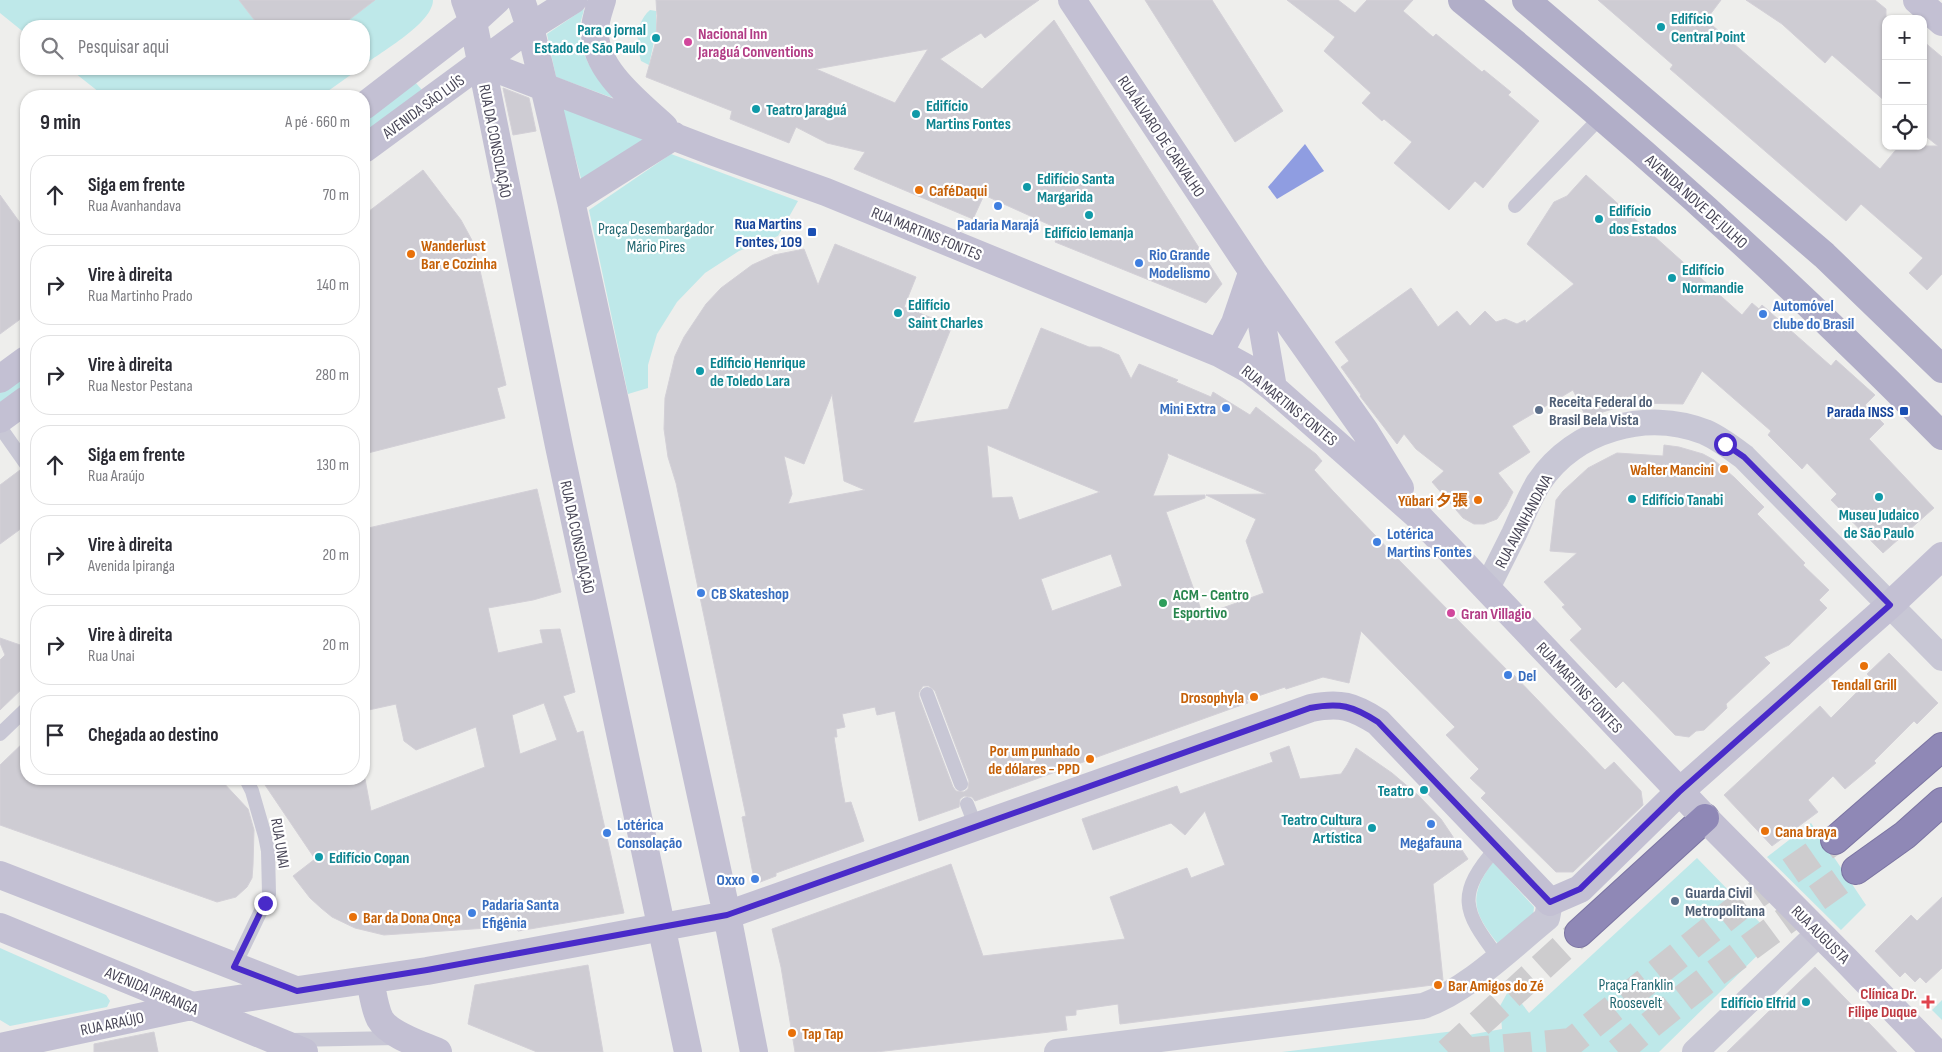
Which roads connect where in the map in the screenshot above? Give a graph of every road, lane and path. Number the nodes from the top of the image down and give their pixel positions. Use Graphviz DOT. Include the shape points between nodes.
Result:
graph roads {
  1 [pos="498,0"];
  2 [pos="521,0"];
  3 [pos="573,0"];
  4 [pos="602,0"];
  5 [pos="1072,0"];
  6 [pos="1462,0"];
  7 [pos="1526,0"];
  8 [pos="1917,0"];
  9 [pos="469,11"];
  10 [pos="1942,22"];
  11 [pos="530,27"];
  12 [pos="481,63"];
  13 [pos="544,87"];
  14 [pos="370,101"];
  15 [pos="1602,116"];
  16 [pos="674,136"];
  17 [pos="370,145"];
  18 [pos="572,201"];
  19 [pos="1515,206"];
  20 [pos="1253,272"];
  21 [pos="1219,353"];
  22 [pos="20,364"];
  23 [pos="1942,368"];
  24 [pos="0,379"];
  25 [pos="1273,388"];
  26 [pos="20,404"];
  27 [pos="0,419"];
  28 [pos="0,427"];
  29 [pos="1942,436"];
  30 [pos="20,455"];
  31 [pos="1417,515"];
  32 [pos="1942,556"];
  33 [pos="1487,588"];
  34 [pos="1890,605"];
  35 [pos="1942,658"];
  36 [pos="927,694"];
  37 [pos="20,715"];
  38 [pos="0,734"];
  39 [pos="1942,747"];
  40 [pos="961,784"];
  41 [pos="249,785"];
  42 [pos="1679,792"];
  43 [pos="1941,803"];
  44 [pos="1704,818"];
  45 [pos="1835,840"];
  46 [pos="1497,847"];
  47 [pos="1856,870"];
  48 [pos="0,875"];
  49 [pos="1550,902"];
  50 [pos="727,915"];
  51 [pos="0,927"];
  52 [pos="660,928"];
  53 [pos="1579,933"];
  54 [pos="1819,933"];
  55 [pos="1498,957"];
  56 [pos="234,967"];
  57 [pos="370,980"];
  58 [pos="285,992"];
  59 [pos="191,1006"];
  60 [pos="405,1038"];
  61 [pos="265,1042"];
  62 [pos="0,1047"];
  63 [pos="304,1052"];
  64 [pos="438,1052"];
  65 [pos="688,1052"];
  66 [pos="754,1052"];
  67 [pos="1057,1052"];
  68 [pos="1696,1052"];
  69 [pos="1936,1052"];
  1 -- 9 [label="main road"];
  2 -- 11 [label="main road"];
  3 -- 11 [label="main road, AVENIDA SÃO LUÍS"];
  4 -- 16 [label="main road, RUA MARTINS FONTES" via="595,30 599,54 617,82"];
  5 -- 20 [label="main road, RUA ÁLVARO DE CARVALHO"];
  6 -- 15 [label="main road, AVENIDA NOVE DE JULHO"];
  7 -- 23 [label="main road" via="1824,255"];
  8 -- 10 [label="main road"];
  9 -- 11 [label="main road"];
  9 -- 12 [label="main road, RUA DA CONSOLAÇÃO"];
  9 -- 14 [label="main road"];
  11 -- 12 [label="main road, AVENIDA SÃO LUÍS"];
  11 -- 13 [label="main road"];
  12 -- 13 [label="main road, RUA MARTINS FONTES"];
  12 -- 17 [label="main road, AVENIDA SÃO LUÍS"];
  12 -- 52 [label="main road, RUA DA CONSOLAÇÃO"];
  13 -- 16 [label="main road, RUA MARTINS FONTES"];
  13 -- 18 [label="main road"];
  15 -- 19 [label="lane"];
  15 -- 29 [label="main road, AVENIDA NOVE DE JULHO" via="1798,293"];
  16 -- 18 [label="main road"];
  16 -- 21 [label="main road, RUA MARTINS FONTES" via="826,192"];
  18 -- 50 [label="main road"];
  20 -- 21 [label="main road" via="1235,323"];
  20 -- 25 [label="main road, RUA ÁLVARO DE CARVALHO"];
  20 -- 31 [label="main road, RUA ÁLVARO DE CARVALHO" via="1365,431"];
  21 -- 25 [label="main road, RUA MARTINS FONTES" via="1250,370"];
  22 -- 24 [label="main road"];
  25 -- 31 [label="main road, RUA MARTINS FONTES"];
  26 -- 27 [label="main road"];
  28 -- 30 [label="lane"];
  31 -- 33 [label="main road, RUA MARTINS FONTES"];
  32 -- 34 [label="main road"];
  33 -- 34 [label="street, RUA AVANHANDAVA" via="1534,491 1555,463 1585,440 1612,428 1662,423 1706,432 1744,457"];
  33 -- 42 [label="main road, RUA MARTINS FONTES"];
  34 -- 35 [label="street, RUA AVANHANDAVA"];
  34 -- 42 [label="main road"];
  36 -- 40 [label="lane"];
  37 -- 38 [label="lane"];
  39 -- 45 [label="highway"];
  41 -- 56 [label="lane, RUA UNAI" via="265,836 268,894"];
  42 -- 44 [label="main road, RUA MARTINS FONTES"];
  42 -- 49 [label="main road" via="1580,889"];
  43 -- 47 [label="highway" via="1905,835"];
  44 -- 53 [label="highway"];
  44 -- 54 [label="main road, RUA AUGUSTA"];
  46 -- 49 [label="main road, RUA ARAÚJO"];
  46 -- 50 [label="main road, RUA ARAÚJO" via="1378,722 1360,710 1340,705 1310,708 972,816"];
  46 -- 55 [label="lane" via="1478,871 1467,899 1478,930"];
  48 -- 56 [label="main road"];
  49 -- 55 [label="street" via="1547,918"];
  50 -- 52 [label="main road, RUA ARAÚJO"];
  50 -- 66 [label="main road"];
  51 -- 59 [label="main road, AVENIDA IPIRANGA"];
  52 -- 57 [label="main road, RUA ARAÚJO"];
  52 -- 65 [label="main road, RUA DA CONSOLAÇÃO"];
  54 -- 68 [label="street"];
  54 -- 69 [label="main road, RUA AUGUSTA"];
  55 -- 67 [label="street" via="1460,989 1423,1006"];
  56 -- 58 [label="main road"];
  57 -- 58 [label="main road, RUA ARAÚJO"];
  57 -- 60 [label="main road" via="381,1020"];
  58 -- 59 [label="main road, RUA ARAÚJO"];
  58 -- 61 [label="main road" via="260,1009"];
  59 -- 61 [label="main road, AVENIDA IPIRANGA"];
  59 -- 62 [label="main road, RUA ARAÚJO"];
  60 -- 61 [label="lane"];
  60 -- 64 [label="main road"];
  61 -- 63 [label="main road, AVENIDA IPIRANGA"];
}
